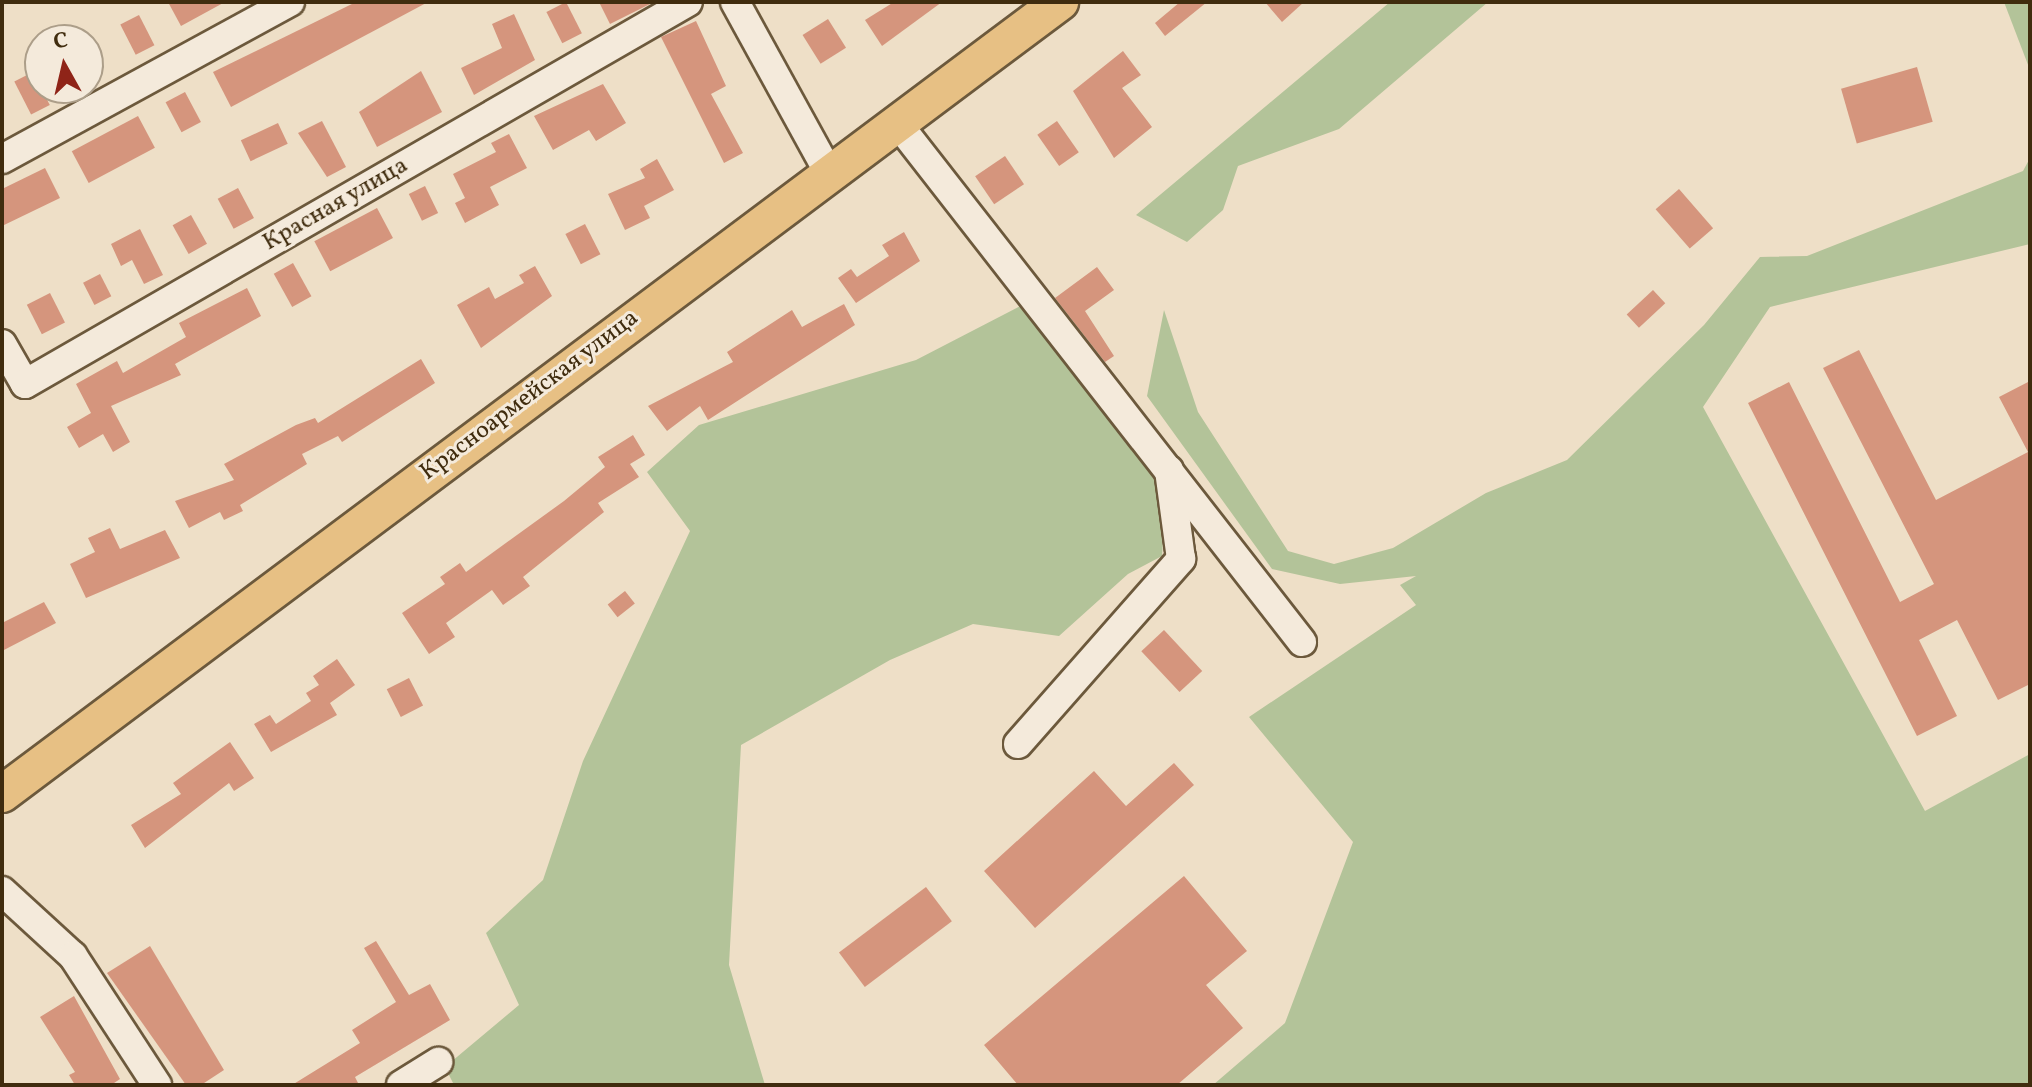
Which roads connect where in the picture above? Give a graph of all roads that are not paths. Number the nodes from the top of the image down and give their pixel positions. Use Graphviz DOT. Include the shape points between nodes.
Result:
graph roads {
  1 [pos="290,2"];
  2 [pos="688,2"];
  3 [pos="735,2"];
  4 [pos="1060,2"];
  5 [pos="898,124"];
  6 [pos="2,159"];
  7 [pos="828,171"];
  8 [pos="2,344"];
  9 [pos="1168,469"];
  10 [pos="1302,642"];
  11 [pos="1018,744"];
  12 [pos="2,794"];
  13 [pos="2,891"];
  14 [pos="438,1062"];
  15 [pos="157,1085"];
  16 [pos="401,1085"];
  1 -- 6 [label="street"];
  2 -- 8 [label="street, Красная улица" via="25,384"];
  3 -- 7 [label="street"];
  4 -- 5 [label="main road, Красноармейская улица"];
  5 -- 7 [label="main road, Красноармейская улица"];
  5 -- 9 [label="street"];
  7 -- 12 [label="main road, Красноармейская улица"];
  9 -- 10 [label="street"];
  9 -- 11 [label="street" via="1181,559"];
  13 -- 15 [label="street" via="73,956"];
  14 -- 16 [label="street"];
}
